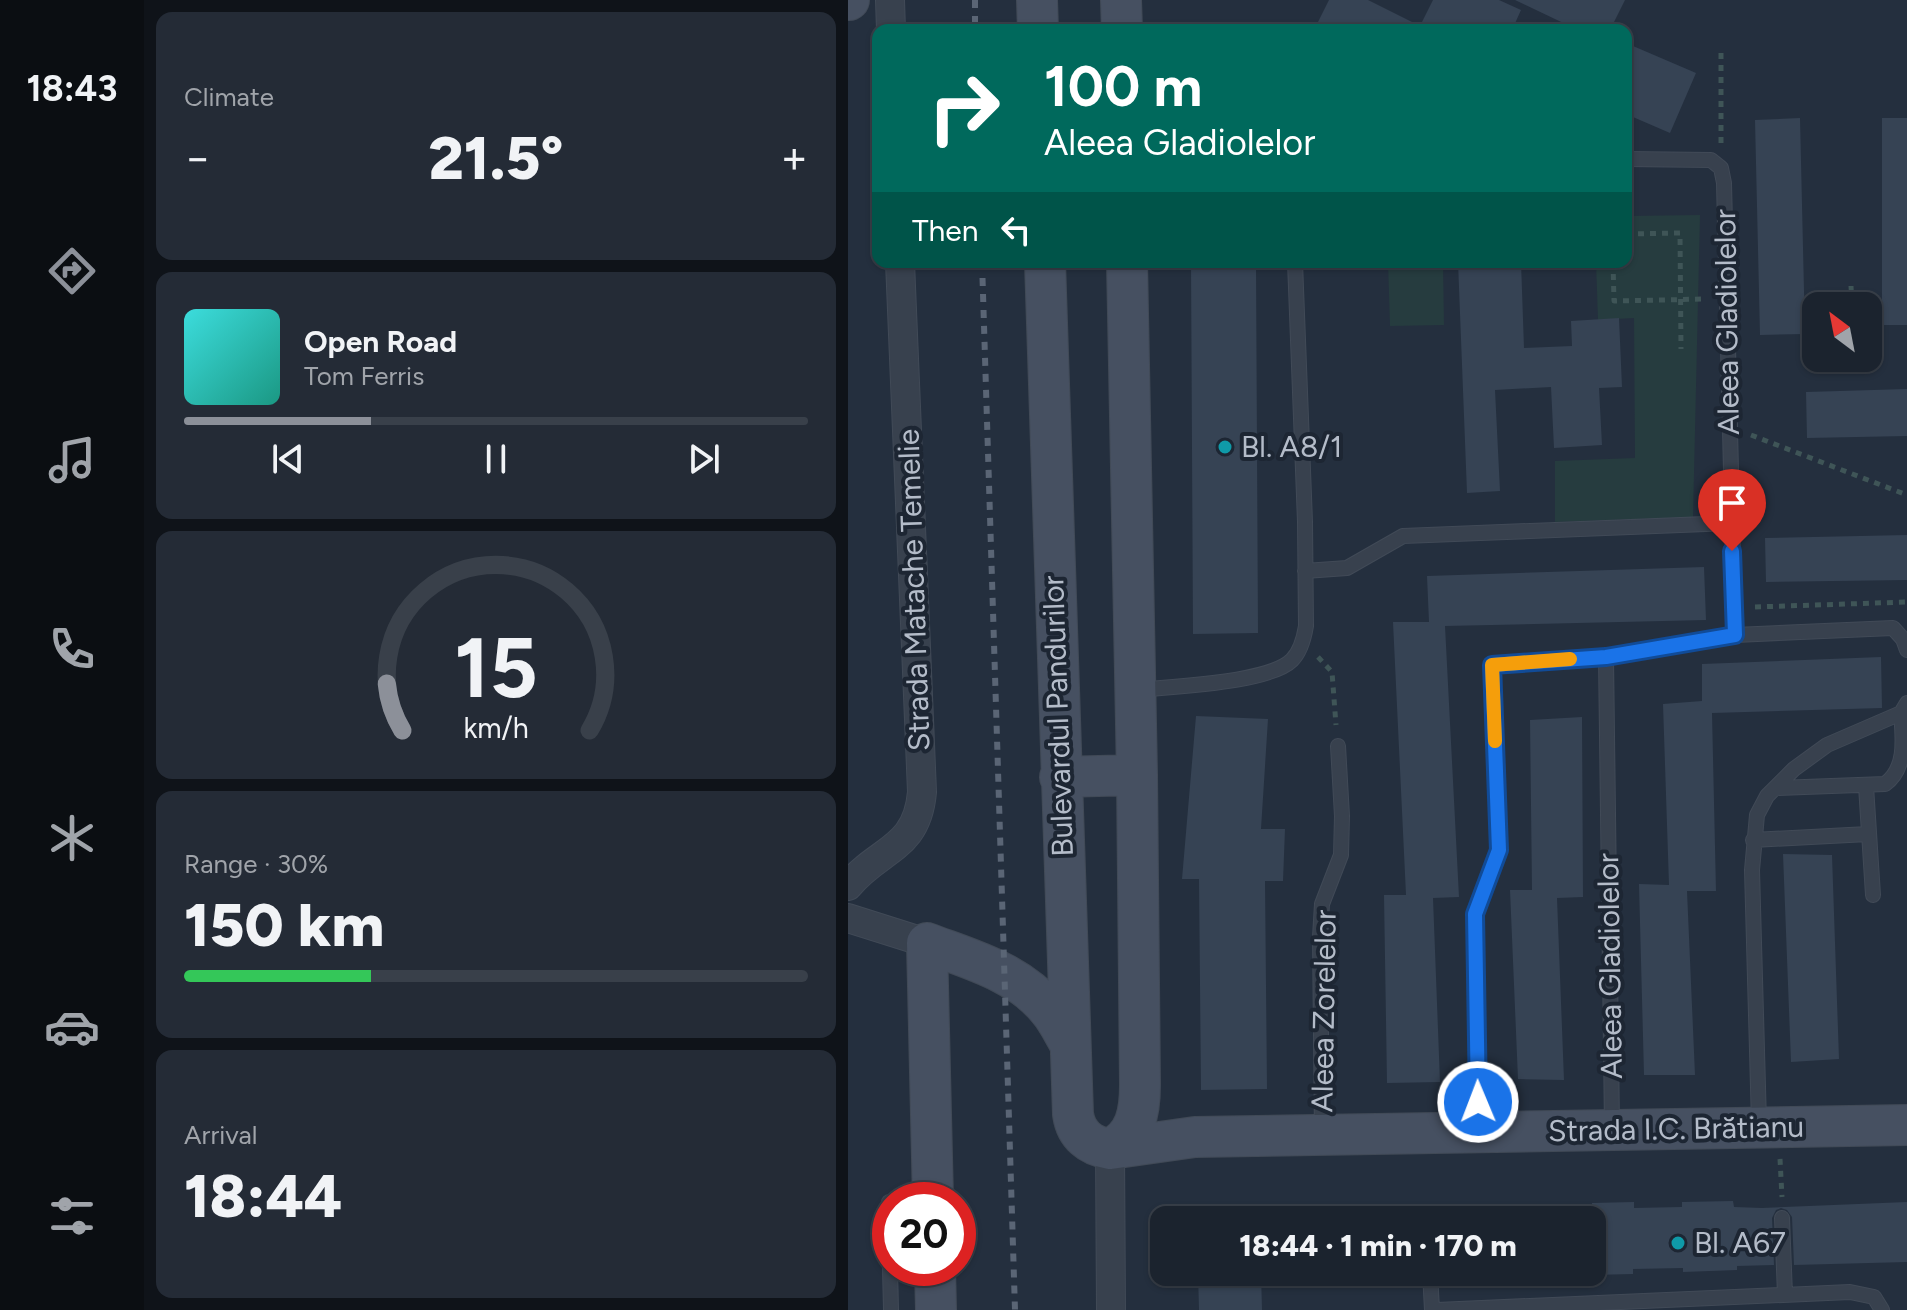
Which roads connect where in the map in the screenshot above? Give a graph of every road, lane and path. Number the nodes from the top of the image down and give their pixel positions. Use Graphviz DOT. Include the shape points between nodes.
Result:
graph roads {
  1 [pos="890,0"];
  2 [pos="1037,0"];
  3 [pos="1121,0"];
  4 [pos="891,24"];
  5 [pos="1038,24"];
  6 [pos="1122,24"];
  7 [pos="1721,48"];
  8 [pos="1632,159"];
  9 [pos="1721,168"];
  10 [pos="1632,234"];
  11 [pos="900,268"];
  12 [pos="1045,268"];
  13 [pos="1127,268"];
  14 [pos="1295,268"];
  15 [pos="1613,268"];
  16 [pos="1851,286"];
  17 [pos="1851,292"];
  18 [pos="1680,300"];
  19 [pos="1681,349"];
  20 [pos="1729,427"];
  21 [pos="1907,495"];
  22 [pos="1731,523"];
  23 [pos="1305,571"];
  24 [pos="1907,602"];
  25 [pos="1734,608"];
  26 [pos="1735,635"];
  27 [pos="1304,641"];
  28 [pos="1907,650"];
  29 [pos="1606,657"];
  30 [pos="1135,691"];
  31 [pos="1904,708"];
  32 [pos="1338,746"];
  33 [pos="1137,775"];
  34 [pos="1060,777"];
  35 [pos="1866,786"];
  36 [pos="1775,788"];
  37 [pos="1868,834"];
  38 [pos="1753,840"];
  39 [pos="848,886"];
  40 [pos="1873,895"];
  41 [pos="848,918"];
  42 [pos="927,943"];
  43 [pos="1065,944"];
  44 [pos="993,967"];
  45 [pos="1069,1042"];
  46 [pos="1907,1125"];
  47 [pos="1769,1128"];
  48 [pos="1612,1130"];
  49 [pos="1478,1133"];
  50 [pos="1322,1135"];
  51 [pos="1110,1149"];
  52 [pos="933,1182"];
  53 [pos="1782,1218"];
  54 [pos="890,1286"];
  55 [pos="935,1286"];
  56 [pos="1431,1286"];
  57 [pos="1785,1295"];
  58 [pos="891,1310"];
  59 [pos="936,1310"];
  60 [pos="1111,1310"];
  61 [pos="1434,1310"];
  62 [pos="1882,1310"];
  1 -- 4 [label="street"];
  2 -- 5 [label="street"];
  3 -- 6 [label="street"];
  7 -- 9 [label="path"];
  8 -- 9 [label="lane, Aleea Gladiolelor" via="1711,160"];
  9 -- 20 [label="lane, Aleea Gladiolelor"];
  10 -- 18 [label="path" via="1680,233"];
  11 -- 39 [label="street, Strada Matache Temelie" via="922,792 911,831"];
  12 -- 34 [label="street, Bulevardul Pandurilor"];
  13 -- 30 [label="street"];
  14 -- 23 [label="lane"];
  15 -- 18 [label="path" via="1614,301"];
  16 -- 17 [label="path"];
  18 -- 19 [label="path"];
  20 -- 21 [label="path"];
  20 -- 22 [label="lane, Aleea Gladiolelor"];
  22 -- 23 [label="lane" via="1403,536 1347,568"];
  22 -- 25 [label="lane, Aleea Gladiolelor"];
  23 -- 27 [label="lane"];
  24 -- 25 [label="path"];
  25 -- 26 [label="lane, Aleea Gladiolelor"];
  26 -- 28 [label="lane" via="1893,628"];
  26 -- 29 [label="lane"];
  27 -- 30 [label="lane" via="1292,660 1272,673"];
  27 -- 32 [label="path" via="1332,672"];
  29 -- 48 [label="lane, Aleea Gladiolelor"];
  29 -- 49 [label="lane" via="1492,665 1499,850 1475,914"];
  30 -- 33 [label="street"];
  31 -- 35 [label="lane" via="1900,767 1885,784"];
  31 -- 36 [label="lane" via="1827,745"];
  32 -- 50 [label="lane, Aleea Zorelelor" via="1341,855 1322,904 1320,937"];
  33 -- 34 [label="street"];
  33 -- 51 [label="street" via="1140,1105 1130,1133"];
  34 -- 43 [label="street, Bulevardul Pandurilor"];
  35 -- 36 [label="lane"];
  35 -- 37 [label="lane"];
  36 -- 38 [label="lane" via="1757,815"];
  37 -- 38 [label="lane"];
  37 -- 40 [label="lane"];
  38 -- 47 [label="lane"];
  41 -- 42 [label="street"];
  42 -- 44 [label="street"];
  42 -- 52 [label="street"];
  43 -- 44 [label="street"];
  43 -- 45 [label="street, Bulevardul Pandurilor"];
  44 -- 45 [label="street" via="1048,1009"];
  45 -- 51 [label="street, Bulevardul Pandurilor" via="1074,1124 1090,1143"];
  46 -- 47 [label="street, Strada I.C. Brătianu"];
  47 -- 48 [label="street, Strada I.C. Brătianu"];
  47 -- 53 [label="path"];
  48 -- 49 [label="street, Strada I.C. Brătianu"];
  49 -- 50 [label="street, Strada I.C. Brătianu"];
  50 -- 51 [label="street, Strada I.C. Brătianu" via="1195,1137"];
  51 -- 60 [label="street"];
  53 -- 57 [label="lane"];
  54 -- 58 [label="lane"];
  55 -- 59 [label="street"];
  56 -- 61 [label="lane"];
  57 -- 61 [label="lane"];
  57 -- 62 [label="lane" via="1850,1292 1874,1297"];
}
